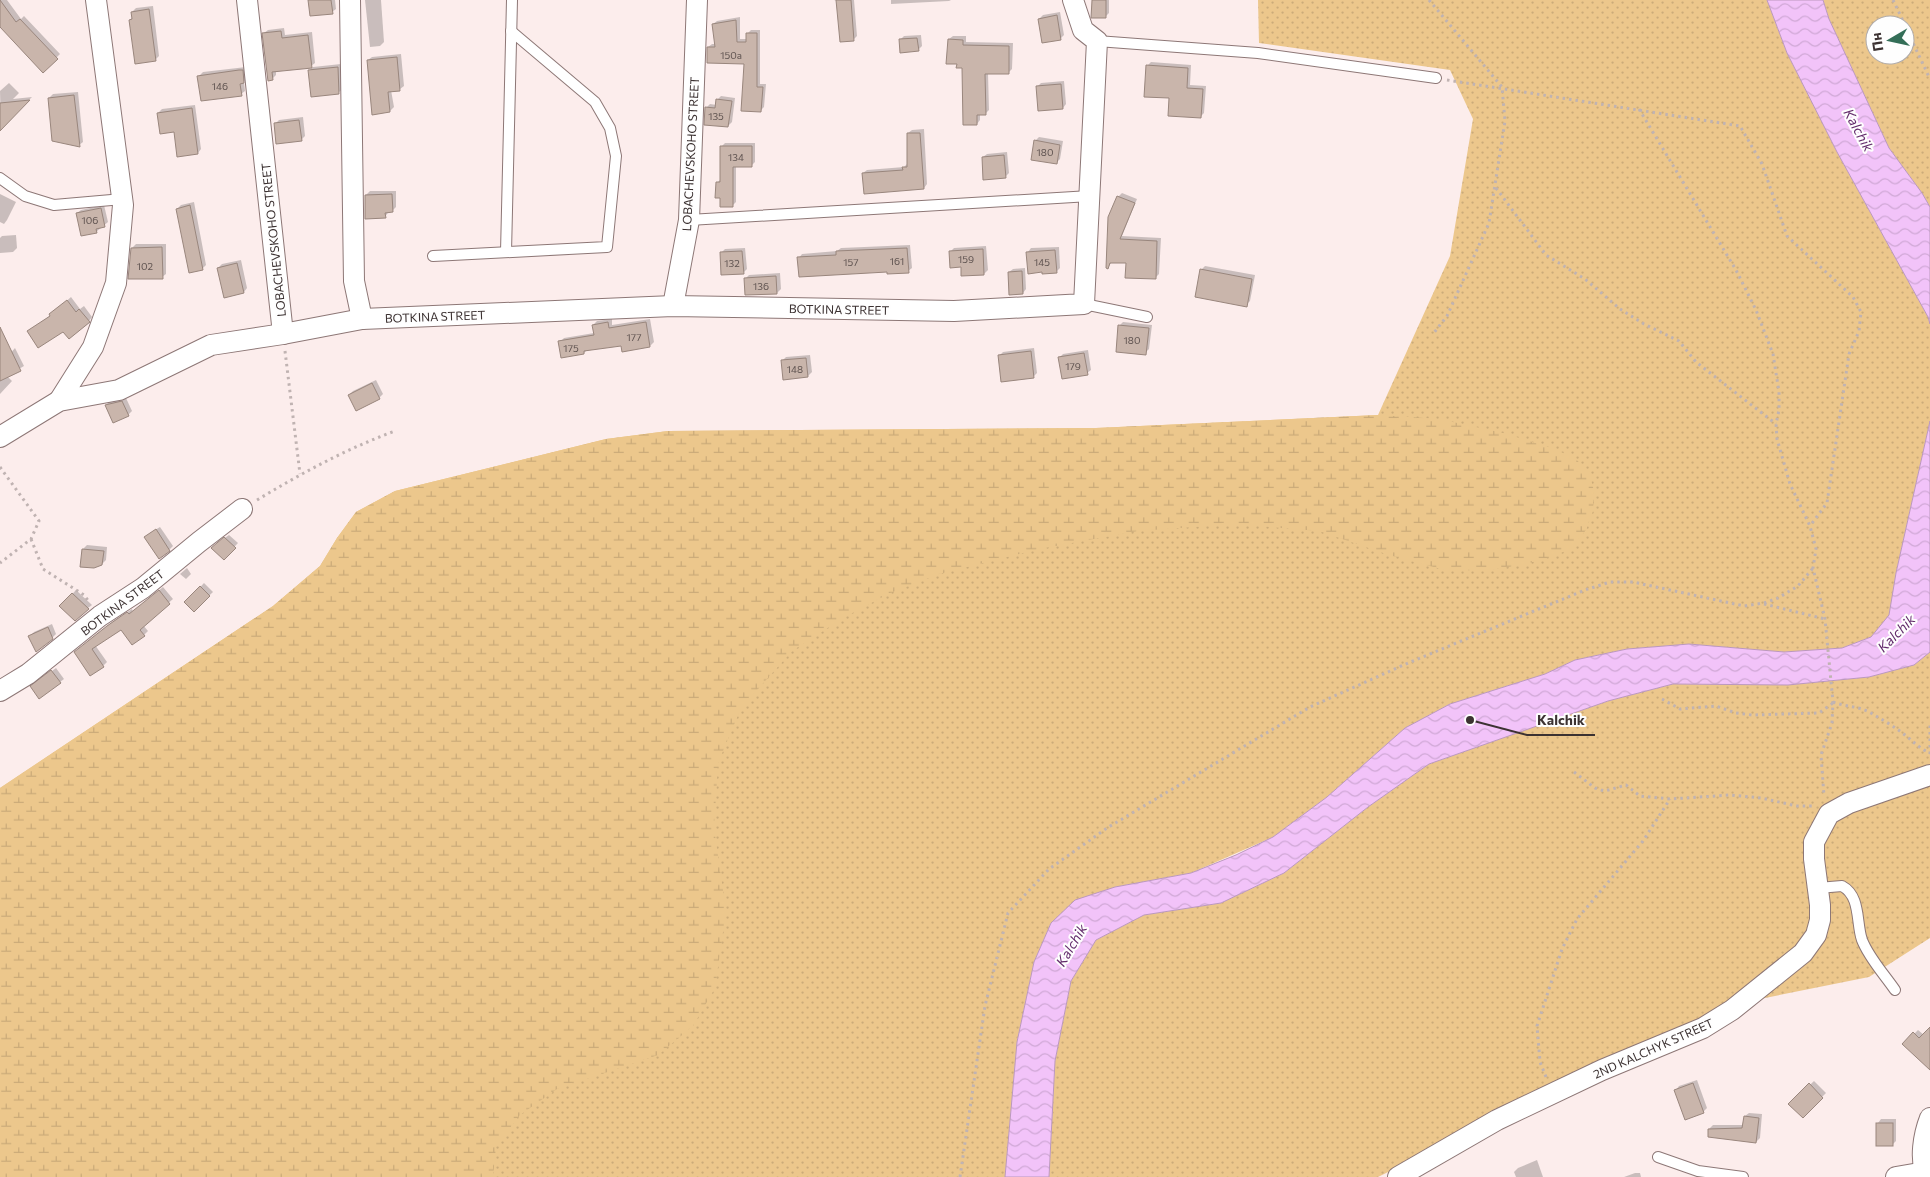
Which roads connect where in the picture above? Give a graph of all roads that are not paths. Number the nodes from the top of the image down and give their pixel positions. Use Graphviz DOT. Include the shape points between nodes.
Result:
graph roads {
  1 [pos="96,0"];
  2 [pos="247,0"];
  3 [pos="350,0"];
  4 [pos="512,0"];
  5 [pos="698,0"];
  6 [pos="1073,0"];
  7 [pos="511,31"];
  8 [pos="1098,41"];
  9 [pos="1436,78"];
  10 [pos="0,178"];
  11 [pos="1090,196"];
  12 [pos="123,199"];
  13 [pos="689,220"];
  14 [pos="506,252"];
  15 [pos="433,256"];
  16 [pos="1084,304"];
  17 [pos="673,306"];
  18 [pos="1147,317"];
  19 [pos="362,319"];
  20 [pos="283,334"];
  21 [pos="59,401"];
  22 [pos="0,436"];
  23 [pos="242,510"];
  24 [pos="0,691"];
  25 [pos="1930,775"];
  26 [pos="1818,888"];
  27 [pos="1895,990"];
  28 [pos="1930,1118"];
  29 [pos="1658,1157"];
  30 [pos="1926,1174"];
  31 [pos="1398,1177"];
  32 [pos="1743,1177"];
  33 [pos="1896,1177"];
  1 -- 12 [label="street, LOBACHEVSKOHO STREET"];
  2 -- 20 [label="street, LOBACHEVSKOHO STREET"];
  3 -- 19 [label="street" via="354,280"];
  4 -- 7 [label="lane"];
  5 -- 13 [label="street, LOBACHEVSKOHO STREET"];
  6 -- 8 [label="street" via="1083,30"];
  7 -- 14 [label="lane"];
  7 -- 14 [label="lane" via="594,102 610,128 616,156 607,247"];
  8 -- 9 [label="lane" via="1258,53"];
  8 -- 11 [label="street"];
  10 -- 12 [label="lane" via="25,196 54,205"];
  11 -- 13 [label="lane"];
  11 -- 16 [label="street"];
  12 -- 21 [label="street, LOBACHEVSKOHO STREET" via="116,283 93,347"];
  13 -- 17 [label="street, LOBACHEVSKOHO STREET"];
  14 -- 15 [label="lane"];
  16 -- 17 [label="street, BOTKINA STREET" via="954,311"];
  16 -- 18 [label="lane"];
  17 -- 19 [label="street, BOTKINA STREET"];
  19 -- 20 [label="street, BOTKINA STREET"];
  20 -- 21 [label="street, LOBACHEVSKOHO STREET" via="211,344 119,390"];
  21 -- 22 [label="street, LOBACHEVSKOHO STREET"];
  23 -- 24 [label="street, BOTKINA STREET" via="143,588 100,616 28,674"];
  25 -- 26 [label="street, 2ND KALCHYK STREET" via="1826,812 1814,842"];
  26 -- 27 [label="lane" via="1842,886 1851,893 1862,941"];
  26 -- 31 [label="street, 2ND KALCHYK STREET" via="1820,920 1811,944 1739,1004 1703,1028 1602,1070 1484,1127"];
  28 -- 30 [label="street" via="1923,1145"];
  29 -- 32 [label="lane" via="1698,1171"];
  30 -- 33 [label="street"];
}
